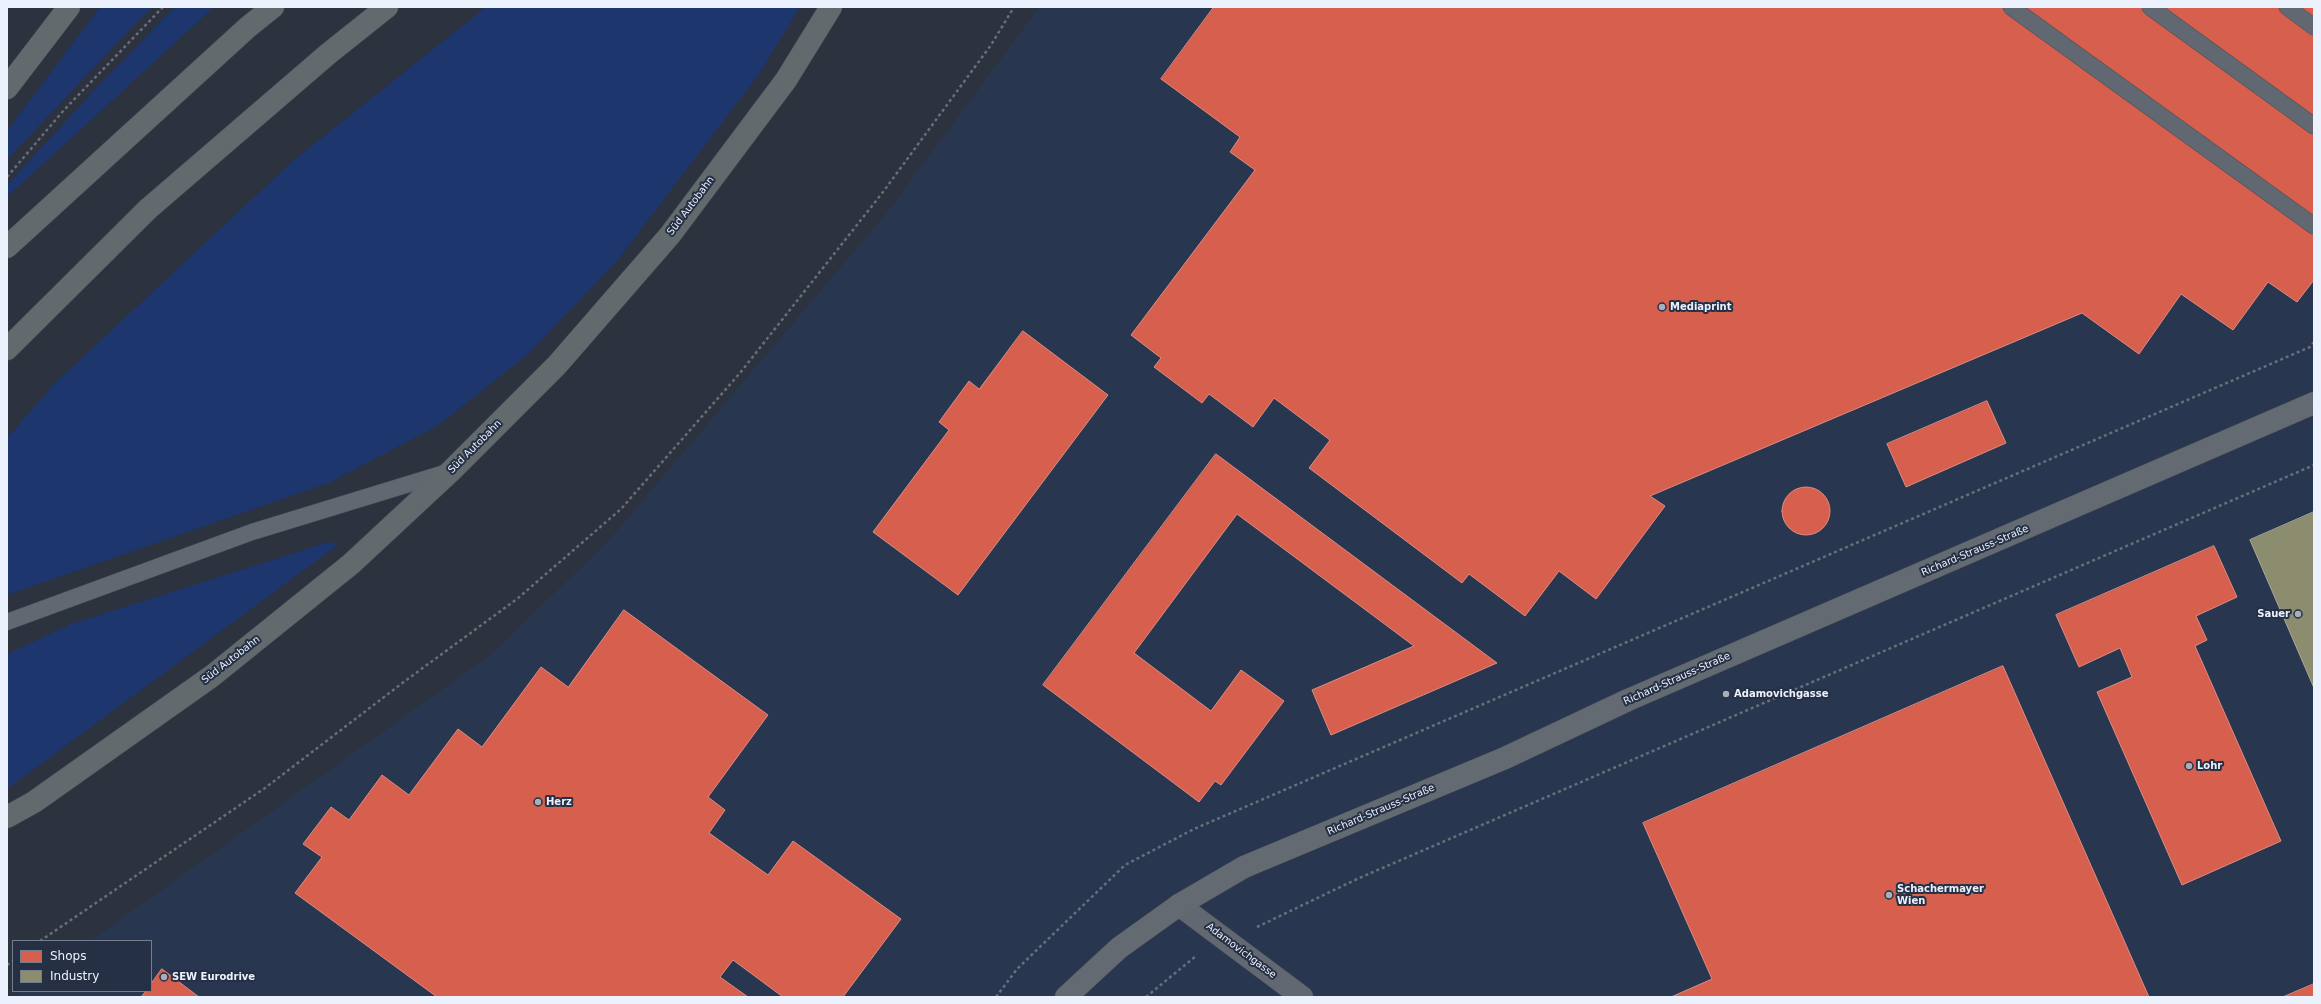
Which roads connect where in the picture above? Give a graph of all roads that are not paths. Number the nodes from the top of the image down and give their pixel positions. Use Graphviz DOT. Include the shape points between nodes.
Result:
graph roads {
  1 [pos="69,7"];
  2 [pos="273,7"];
  3 [pos="387,7"];
  4 [pos="832,7"];
  5 [pos="2011,7"];
  6 [pos="2150,7"];
  7 [pos="2287,7"];
  8 [pos="2314,27"];
  9 [pos="7,88"];
  10 [pos="2314,126"];
  11 [pos="2314,226"];
  12 [pos="7,247"];
  13 [pos="7,349"];
  14 [pos="2314,403"];
  15 [pos="451,471"];
  16 [pos="7,622"];
  17 [pos="34,802"];
  18 [pos="7,817"];
  19 [pos="7,830"];
  20 [pos="1179,905"];
  21 [pos="1066,997"];
  22 [pos="1302,997"];
  1 -- 9 [label="highway"];
  2 -- 12 [label="highway"];
  3 -- 13 [label="highway" via="328,54 148,209"];
  4 -- 15 [label="highway, Süd Autobahn" via="786,80 670,235 557,365"];
  5 -- 11 [label="lane"];
  6 -- 10 [label="lane"];
  7 -- 8 [label="lane"];
  14 -- 20 [label="main road, Richard-Strauss-Straße" via="1628,700 1505,758 1244,867"];
  15 -- 16 [label="lane" via="252,532"];
  15 -- 17 [label="highway, Süd Autobahn" via="351,564 212,676"];
  17 -- 18 [label="highway"];
  17 -- 19 [label="highway"];
  20 -- 21 [label="main road, Richard-Strauss-Straße" via="1119,948"];
  20 -- 22 [label="street, Adamovichgasse"];
}
